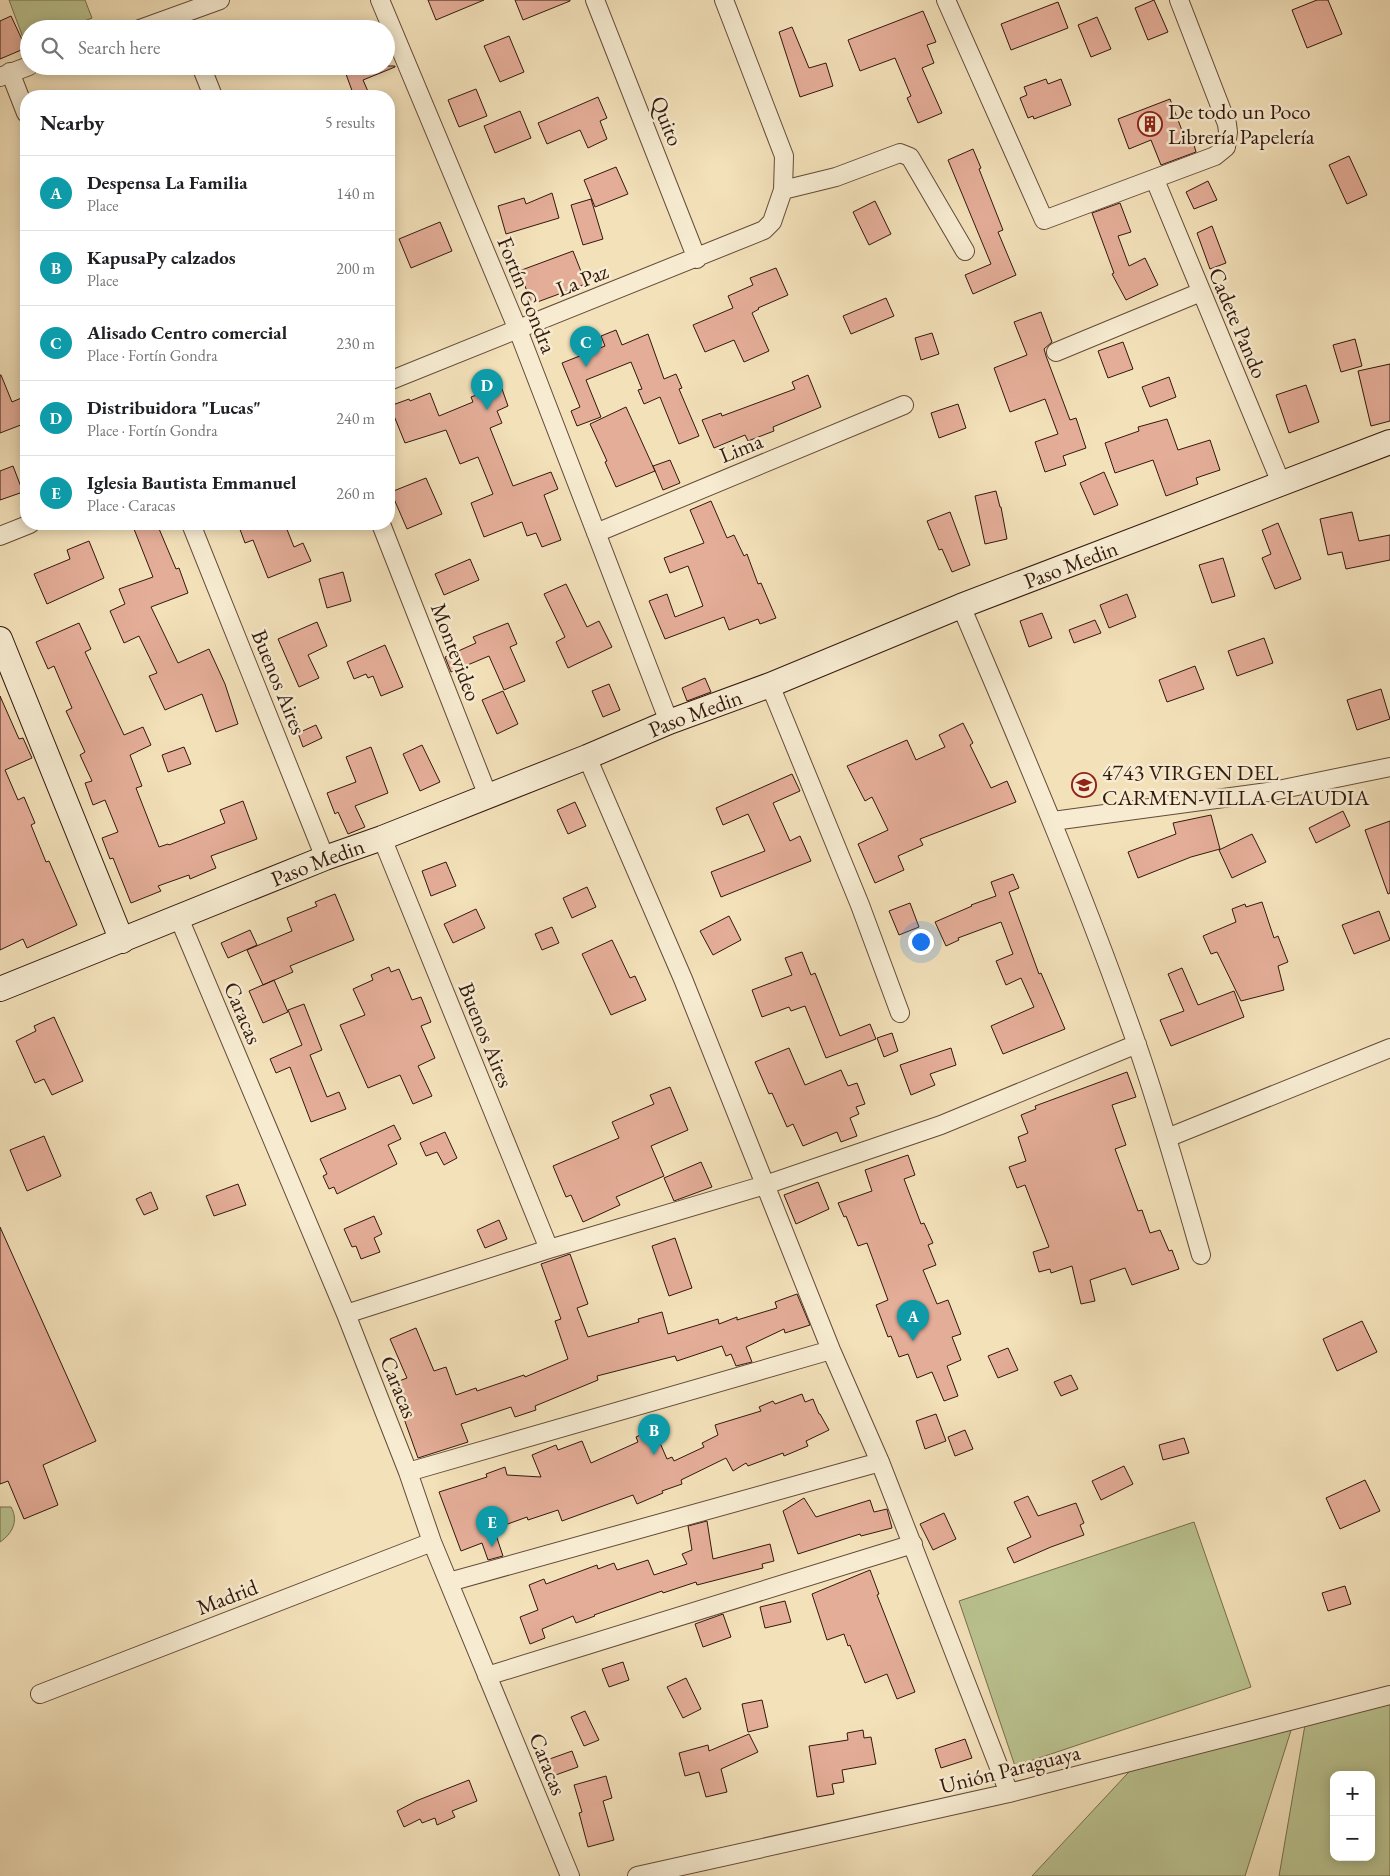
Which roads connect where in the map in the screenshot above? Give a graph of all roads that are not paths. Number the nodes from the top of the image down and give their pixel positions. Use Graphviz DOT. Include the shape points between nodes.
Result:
graph roads {
  1 [pos="220,0"];
  2 [pos="380,0"];
  3 [pos="595,0"];
  4 [pos="724,0"];
  5 [pos="946,0"];
  6 [pos="1179,0"];
  7 [pos="187,20"];
  8 [pos="388,20"];
  9 [pos="395,36"];
  10 [pos="20,69"];
  11 [pos="5,75"];
  12 [pos="205,75"];
  13 [pos="211,90"];
  14 [pos="20,102"];
  15 [pos="1155,180"];
  16 [pos="783,190"];
  17 [pos="965,251"];
  18 [pos="697,259"];
  19 [pos="1201,292"];
  20 [pos="518,330"];
  21 [pos="1056,352"];
  22 [pos="395,379"];
  23 [pos="904,405"];
  24 [pos="1390,442"];
  25 [pos="1281,483"];
  26 [pos="20,528"];
  27 [pos="193,530"];
  28 [pos="383,530"];
  29 [pos="596,533"];
  30 [pos="0,536"];
  31 [pos="961,606"];
  32 [pos="0,639"];
  33 [pos="770,685"];
  34 [pos="669,722"];
  35 [pos="587,757"];
  36 [pos="1390,767"];
  37 [pos="488,796"];
  38 [pos="1053,822"];
  39 [pos="382,838"];
  40 [pos="325,858"];
  41 [pos="179,918"];
  42 [pos="122,941"];
  43 [pos="0,989"];
  44 [pos="900,1013"];
  45 [pos="1136,1044"];
  46 [pos="1390,1048"];
  47 [pos="1167,1138"];
  48 [pos="765,1185"];
  49 [pos="549,1249"];
  50 [pos="1201,1255"];
  51 [pos="346,1314"];
  52 [pos="831,1350"];
  53 [pos="880,1462"];
  54 [pos="408,1472"];
  55 [pos="432,1542"];
  56 [pos="913,1544"];
  57 [pos="449,1582"];
  58 [pos="487,1676"];
  59 [pos="40,1694"];
  60 [pos="1390,1695"];
  61 [pos="1009,1793"];
  62 [pos="570,1876"];
  63 [pos="637,1876"];
  1 -- 7 [label="street"];
  2 -- 8 [label="street, Fortín Gondra"];
  3 -- 18 [label="street, Quito"];
  4 -- 16 [label="street" via="784,156"];
  5 -- 15 [label="street" via="1044,220"];
  6 -- 15 [label="street" via="1227,124 1226,145 1215,156"];
  9 -- 20 [label="street, Fortín Gondra"];
  10 -- 11 [label="street"];
  11 -- 14 [label="street"];
  12 -- 13 [label="street"];
  15 -- 19 [label="street, Cadete Pando"];
  16 -- 17 [label="street" via="836,178 903,153 910,157"];
  16 -- 18 [label="street, La Paz" via="772,222 764,230"];
  18 -- 20 [label="street, La Paz"];
  19 -- 21 [label="street"];
  19 -- 25 [label="street, Cadete Pando"];
  20 -- 22 [label="street, La Paz"];
  20 -- 29 [label="street, Fortín Gondra"];
  23 -- 29 [label="street, Lima"];
  24 -- 25 [label="street, Paso Medin"];
  25 -- 31 [label="street, Paso Medin"];
  26 -- 30 [label="street"];
  27 -- 40 [label="street, Buenos Aires"];
  28 -- 37 [label="street, Montevideo"];
  29 -- 34 [label="street, Fortín Gondra"];
  31 -- 33 [label="street, Paso Medin"];
  31 -- 38 [label="street"];
  32 -- 42 [label="street"];
  33 -- 34 [label="street, Paso Medin"];
  33 -- 44 [label="street" via="860,905"];
  34 -- 35 [label="street, Paso Medin"];
  35 -- 37 [label="street, Paso Medin"];
  35 -- 48 [label="street" via="683,979"];
  36 -- 38 [label="street" via="1268,792"];
  37 -- 39 [label="street, Paso Medin"];
  38 -- 45 [label="street"];
  39 -- 40 [label="street, Paso Medin"];
  39 -- 49 [label="street, Buenos Aires"];
  40 -- 41 [label="street, Paso Medin"];
  41 -- 42 [label="street, Paso Medin"];
  41 -- 51 [label="street, Caracas"];
  42 -- 43 [label="street, Paso Medin"];
  45 -- 47 [label="street"];
  45 -- 48 [label="street" via="942,1125"];
  46 -- 47 [label="street"];
  47 -- 50 [label="street"];
  48 -- 49 [label="street"];
  48 -- 52 [label="street"];
  49 -- 51 [label="street"];
  51 -- 54 [label="street, Caracas"];
  52 -- 53 [label="street"];
  52 -- 54 [label="street"];
  53 -- 56 [label="street"];
  53 -- 57 [label="street"];
  54 -- 55 [label="street, Caracas"];
  55 -- 57 [label="street, Caracas"];
  55 -- 59 [label="street, Madrid"];
  56 -- 58 [label="street"];
  56 -- 61 [label="street"];
  57 -- 58 [label="street, Caracas"];
  58 -- 62 [label="street, Caracas"];
  60 -- 61 [label="street, Unión Paraguaya"];
  61 -- 63 [label="street, Unión Paraguaya"];
}
